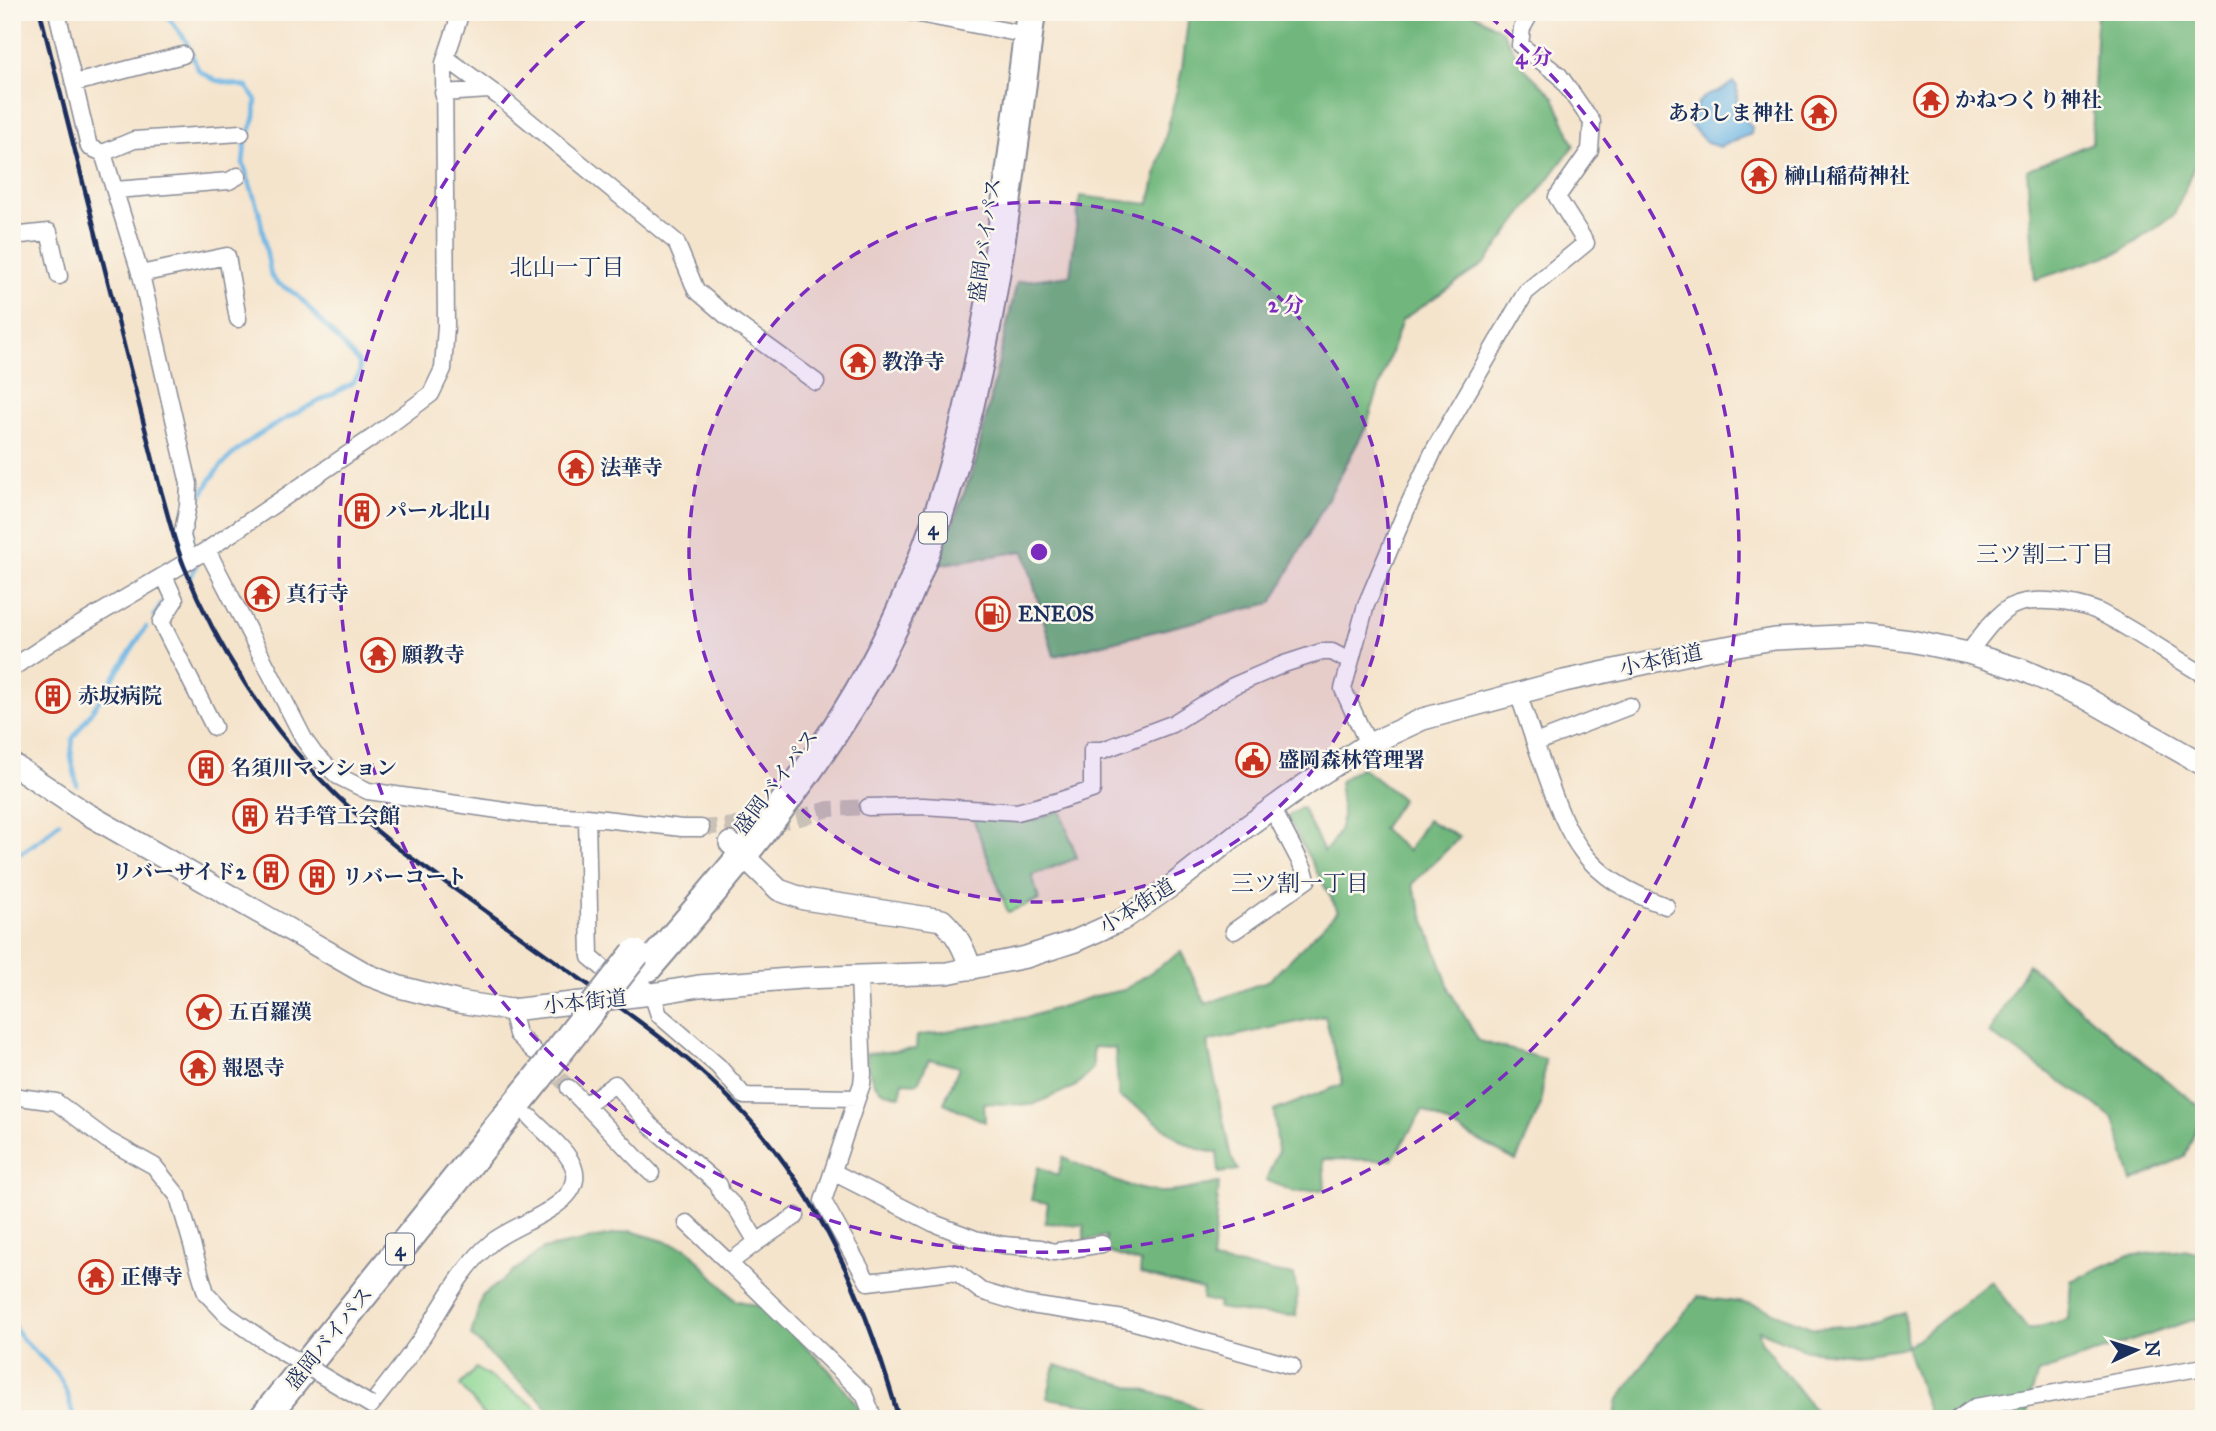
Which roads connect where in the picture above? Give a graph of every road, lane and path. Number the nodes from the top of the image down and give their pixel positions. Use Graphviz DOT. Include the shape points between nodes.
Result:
graph roads {
  1 [pos="57,12"];
  2 [pos="461,12"];
  3 [pos="909,12"];
  4 [pos="1531,12"];
  5 [pos="1019,19"];
  6 [pos="183,55"];
  7 [pos="446,58"];
  8 [pos="75,83"];
  9 [pos="489,90"];
  10 [pos="443,93"];
  11 [pos="241,133"];
  12 [pos="103,153"];
  13 [pos="238,176"];
  14 [pos="115,190"];
  15 [pos="12,236"];
  16 [pos="140,274"];
  17 [pos="59,276"];
  18 [pos="238,319"];
  19 [pos="816,383"];
  20 [pos="207,550"];
  21 [pos="189,561"];
  22 [pos="164,576"];
  23 [pos="1968,653"];
  24 [pos="1349,661"];
  25 [pos="12,668"];
  26 [pos="2204,675"];
  27 [pos="1518,693"];
  28 [pos="1630,706"];
  29 [pos="214,727"];
  30 [pos="1535,743"];
  31 [pos="1368,744"];
  32 [pos="12,764"];
  33 [pos="2204,765"];
  34 [pos="869,807"];
  35 [pos="1272,808"];
  36 [pos="587,817"];
  37 [pos="701,828"];
  38 [pos="736,850"];
  39 [pos="1666,906"];
  40 [pos="1234,931"];
  41 [pos="971,969"];
  42 [pos="859,976"];
  43 [pos="652,994"];
  44 [pos="511,1010"];
  45 [pos="534,1051"];
  46 [pos="553,1086"];
  47 [pos="12,1096"];
  48 [pos="857,1098"];
  49 [pos="585,1105"];
  50 [pos="530,1118"];
  51 [pos="833,1172"];
  52 [pos="651,1173"];
  53 [pos="796,1216"];
  54 [pos="687,1223"];
  55 [pos="757,1242"];
  56 [pos="1102,1244"];
  57 [pos="729,1263"];
  58 [pos="1292,1366"];
  59 [pos="2204,1367"];
  60 [pos="263,1419"];
  61 [pos="286,1419"];
  62 [pos="874,1419"];
  63 [pos="1958,1419"];
  1 -- 8 [label="street"];
  2 -- 7 [label="street"];
  3 -- 5 [label="street"];
  4 -- 24 [label="street" via="1520,45 1559,75 1592,122 1590,149 1557,197 1586,243 1526,292 1434,450 1366,605"];
  5 -- 38 [label="highway, 盛岡バイパス / 4" via="969,344 921,522 888,603 845,685"];
  6 -- 8 [label="street"];
  7 -- 9 [label="street"];
  7 -- 10 [label="street"];
  8 -- 12 [label="street" via="89,147"];
  9 -- 10 [label="street"];
  9 -- 19 [label="street" via="676,242 696,290"];
  10 -- 20 [label="street" via="446,326 443,369 431,394"];
  11 -- 12 [label="street" via="134,140"];
  12 -- 14 [label="street"];
  13 -- 14 [label="street" via="229,181"];
  14 -- 16 [label="street"];
  15 -- 17 [label="street" via="48,232"];
  16 -- 18 [label="street" via="227,256"];
  16 -- 21 [label="street" via="187,471 188,506 182,536"];
  20 -- 21 [label="street"];
  20 -- 36 [label="street" via="305,741 338,776 368,791 500,811"];
  21 -- 22 [label="street"];
  22 -- 25 [label="street"];
  22 -- 29 [label="street" via="174,600 162,621"];
  23 -- 26 [label="street" via="2012,606 2065,602 2095,611"];
  23 -- 27 [label="street, 小本街道" via="1911,640 1814,635 1648,662"];
  23 -- 33 [label="street, 小本街道" via="2023,670 2084,697"];
  24 -- 31 [label="street" via="1343,689"];
  24 -- 34 [label="street" via="1332,652 1296,659 1233,686 1172,724 1092,750 1092,790 1055,802 1017,812"];
  27 -- 30 [label="street"];
  27 -- 31 [label="street, 小本街道" via="1423,719"];
  28 -- 30 [label="street"];
  30 -- 39 [label="street" via="1575,843 1593,866 1641,897"];
  31 -- 35 [label="street, 小本街道"];
  32 -- 44 [label="street, 小本街道" via="84,812 369,975 447,999"];
  35 -- 40 [label="street" via="1307,880"];
  35 -- 41 [label="street, 小本街道" via="1122,920 1026,957"];
  36 -- 37 [label="street"];
  36 -- 43 [label="street" via="590,957 610,974 640,983"];
  38 -- 41 [label="street" via="779,890 804,899 942,920 964,947"];
  38 -- 46 [label="highway, 盛岡バイパス / 4, bridge" via="642,960"];
  41 -- 42 [label="street, 小本街道"];
  42 -- 43 [label="street, 小本街道" via="699,986"];
  42 -- 48 [label="street" via="863,1074"];
  43 -- 44 [label="street, 小本街道"];
  43 -- 48 [label="street" via="659,1015 718,1066 744,1096"];
  44 -- 45 [label="street" via="517,1034"];
  46 -- 49 [label="street"];
  46 -- 50 [label="highway, 盛岡バイパス / 4"];
  46 -- 60 [label="highway, 盛岡バイパス / 4"];
  47 -- 50 [label="street, bridge" via="56,1102 107,1140 155,1166 177,1196 206,1293 226,1315 371,1405 474,1258 503,1234 569,1196 576,1175 570,1158"];
  48 -- 51 [label="street"];
  49 -- 52 [label="street"];
  49 -- 55 [label="street" via="615,1084 652,1127 719,1185"];
  50 -- 61 [label="highway, 盛岡バイパス / 4"];
  51 -- 56 [label="street" via="975,1239 1054,1252"];
  51 -- 58 [label="street" via="823,1201 868,1282 951,1272 981,1291 1024,1304 1124,1319"];
  53 -- 55 [label="street"];
  54 -- 57 [label="street"];
  55 -- 57 [label="street"];
  57 -- 62 [label="street" via="864,1394"];
  59 -- 63 [label="street" via="1975,1408"];
}
